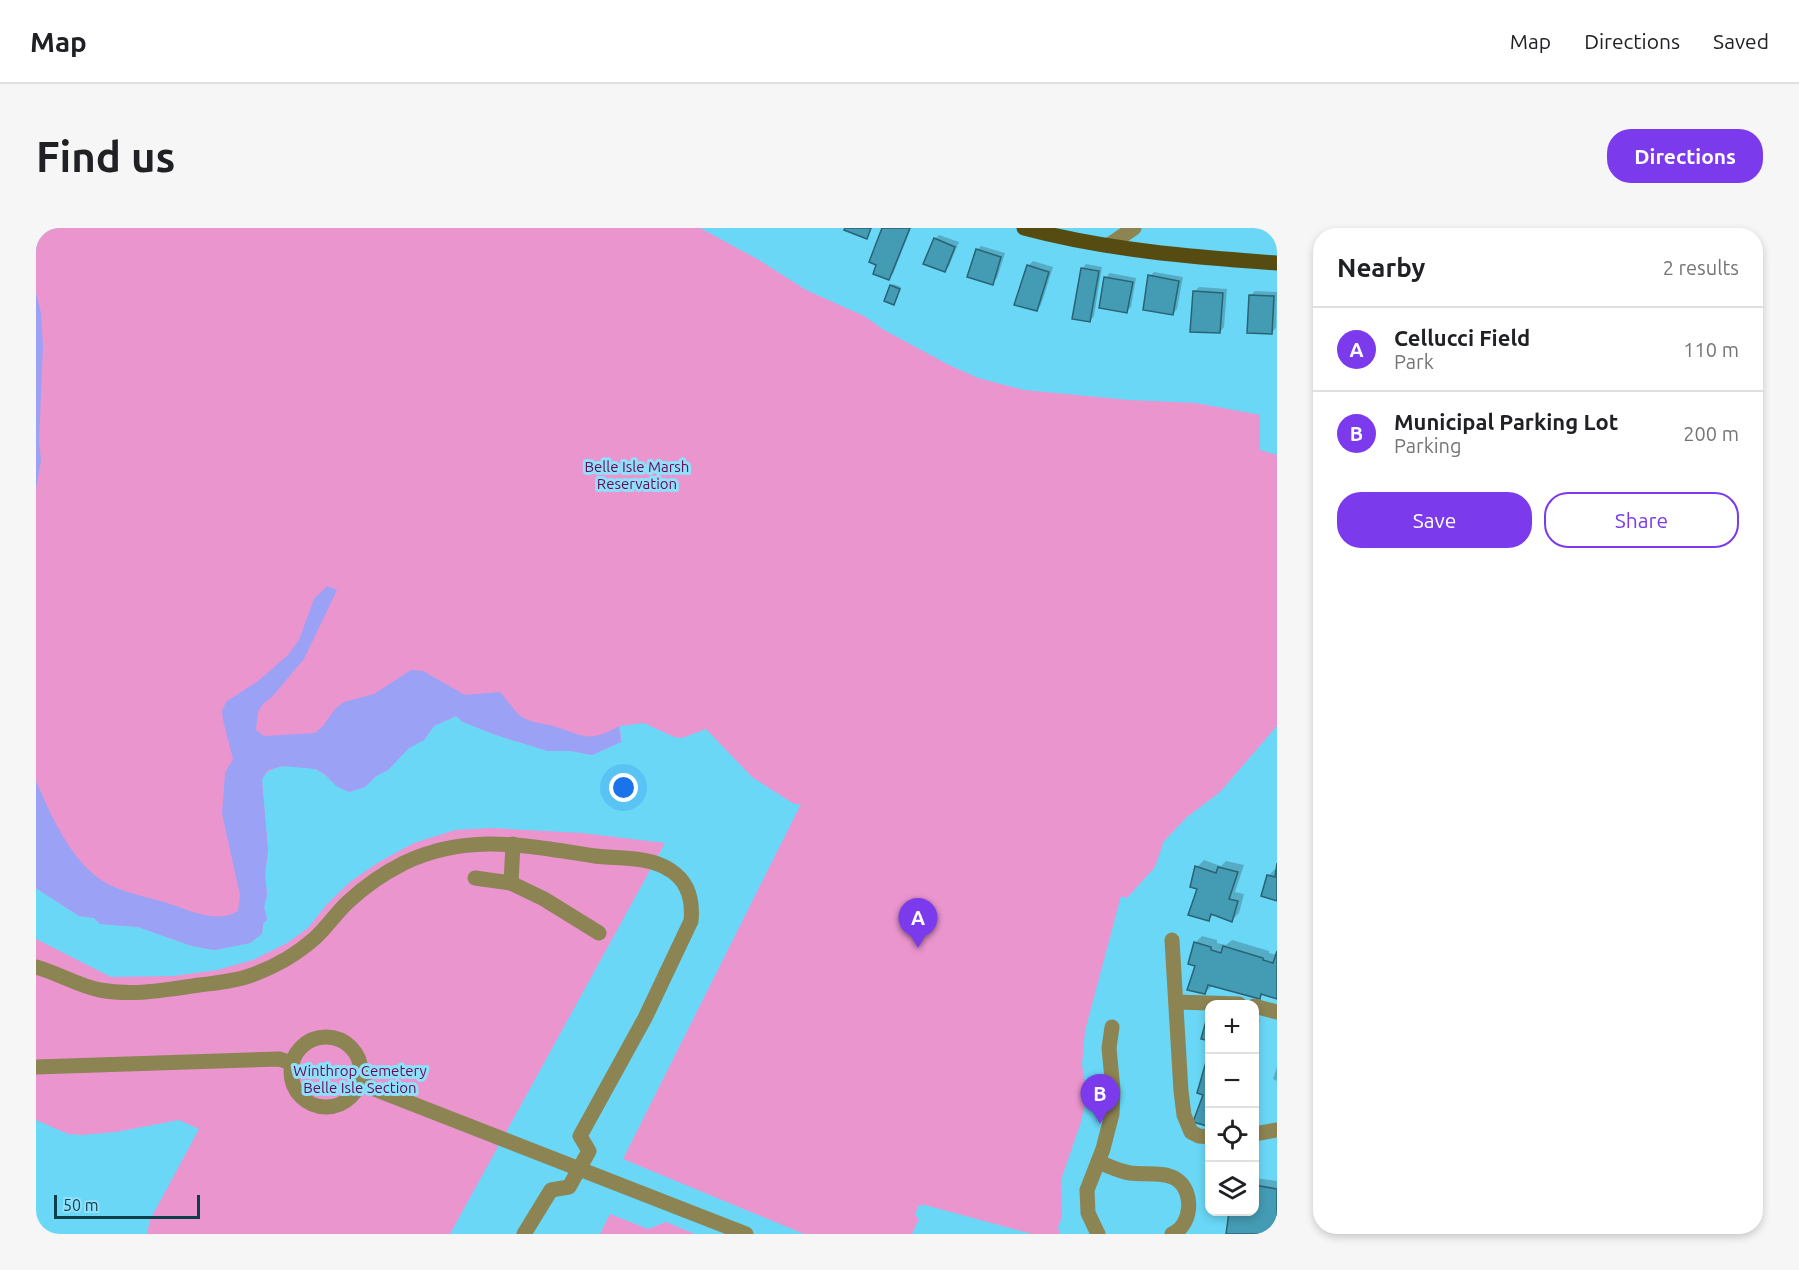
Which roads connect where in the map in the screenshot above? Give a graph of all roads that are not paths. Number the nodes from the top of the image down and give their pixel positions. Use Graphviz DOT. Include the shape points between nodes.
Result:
graph roads {
  1 [pos="1024,228"];
  2 [pos="1134,228"];
  3 [pos="1109,245"];
  4 [pos="1277,263"];
  5 [pos="513,844"];
  6 [pos="475,878"];
  7 [pos="511,884"];
  8 [pos="599,933"];
  9 [pos="1172,940"];
  10 [pos="36,967"];
  11 [pos="1177,1002"];
  12 [pos="1205,1003"];
  13 [pos="1259,1007"];
  14 [pos="1277,1012"];
  15 [pos="1112,1028"];
  16 [pos="292,1063"];
  17 [pos="36,1067"];
  18 [pos="359,1083"];
  19 [pos="1277,1130"];
  20 [pos="1259,1133"];
  21 [pos="1205,1136"];
  22 [pos="1098,1162"];
  23 [pos="579,1169"];
  24 [pos="524,1234"];
  25 [pos="746,1234"];
  26 [pos="1098,1234"];
  27 [pos="1172,1234"];
  1 -- 3 [label="main road"];
  2 -- 3 [label="street"];
  3 -- 4 [label="main road"];
  5 -- 7 [label="street"];
  5 -- 10 [label="street" via="453,846 402,864 348,902 299,951 252,975 156,993 100,990"];
  5 -- 23 [label="street" via="650,862 670,870 680,880 689,892 692,906 691,921 645,1018 580,1136 589,1151"];
  6 -- 7 [label="street"];
  7 -- 8 [label="street"];
  9 -- 11 [label="street"];
  11 -- 12 [label="street"];
  11 -- 21 [label="street" via="1186,1123 1194,1135"];
  13 -- 14 [label="street"];
  15 -- 22 [label="street" via="1112,1114"];
  16 -- 17 [label="street" via="279,1059"];
  16 -- 18 [label="street" via="290,1074 298,1094 316,1106 337,1105 354,1093"];
  16 -- 18 [label="street" via="296,1053 314,1039 336,1038 354,1051 361,1072"];
  18 -- 23 [label="street"];
  19 -- 20 [label="street"];
  22 -- 26 [label="street" via="1086,1198"];
  22 -- 27 [label="street" via="1125,1172 1167,1175 1179,1181 1187,1192 1188,1212 1181,1229"];
  23 -- 24 [label="street" via="569,1187 550,1190"];
  23 -- 25 [label="street"];
}
